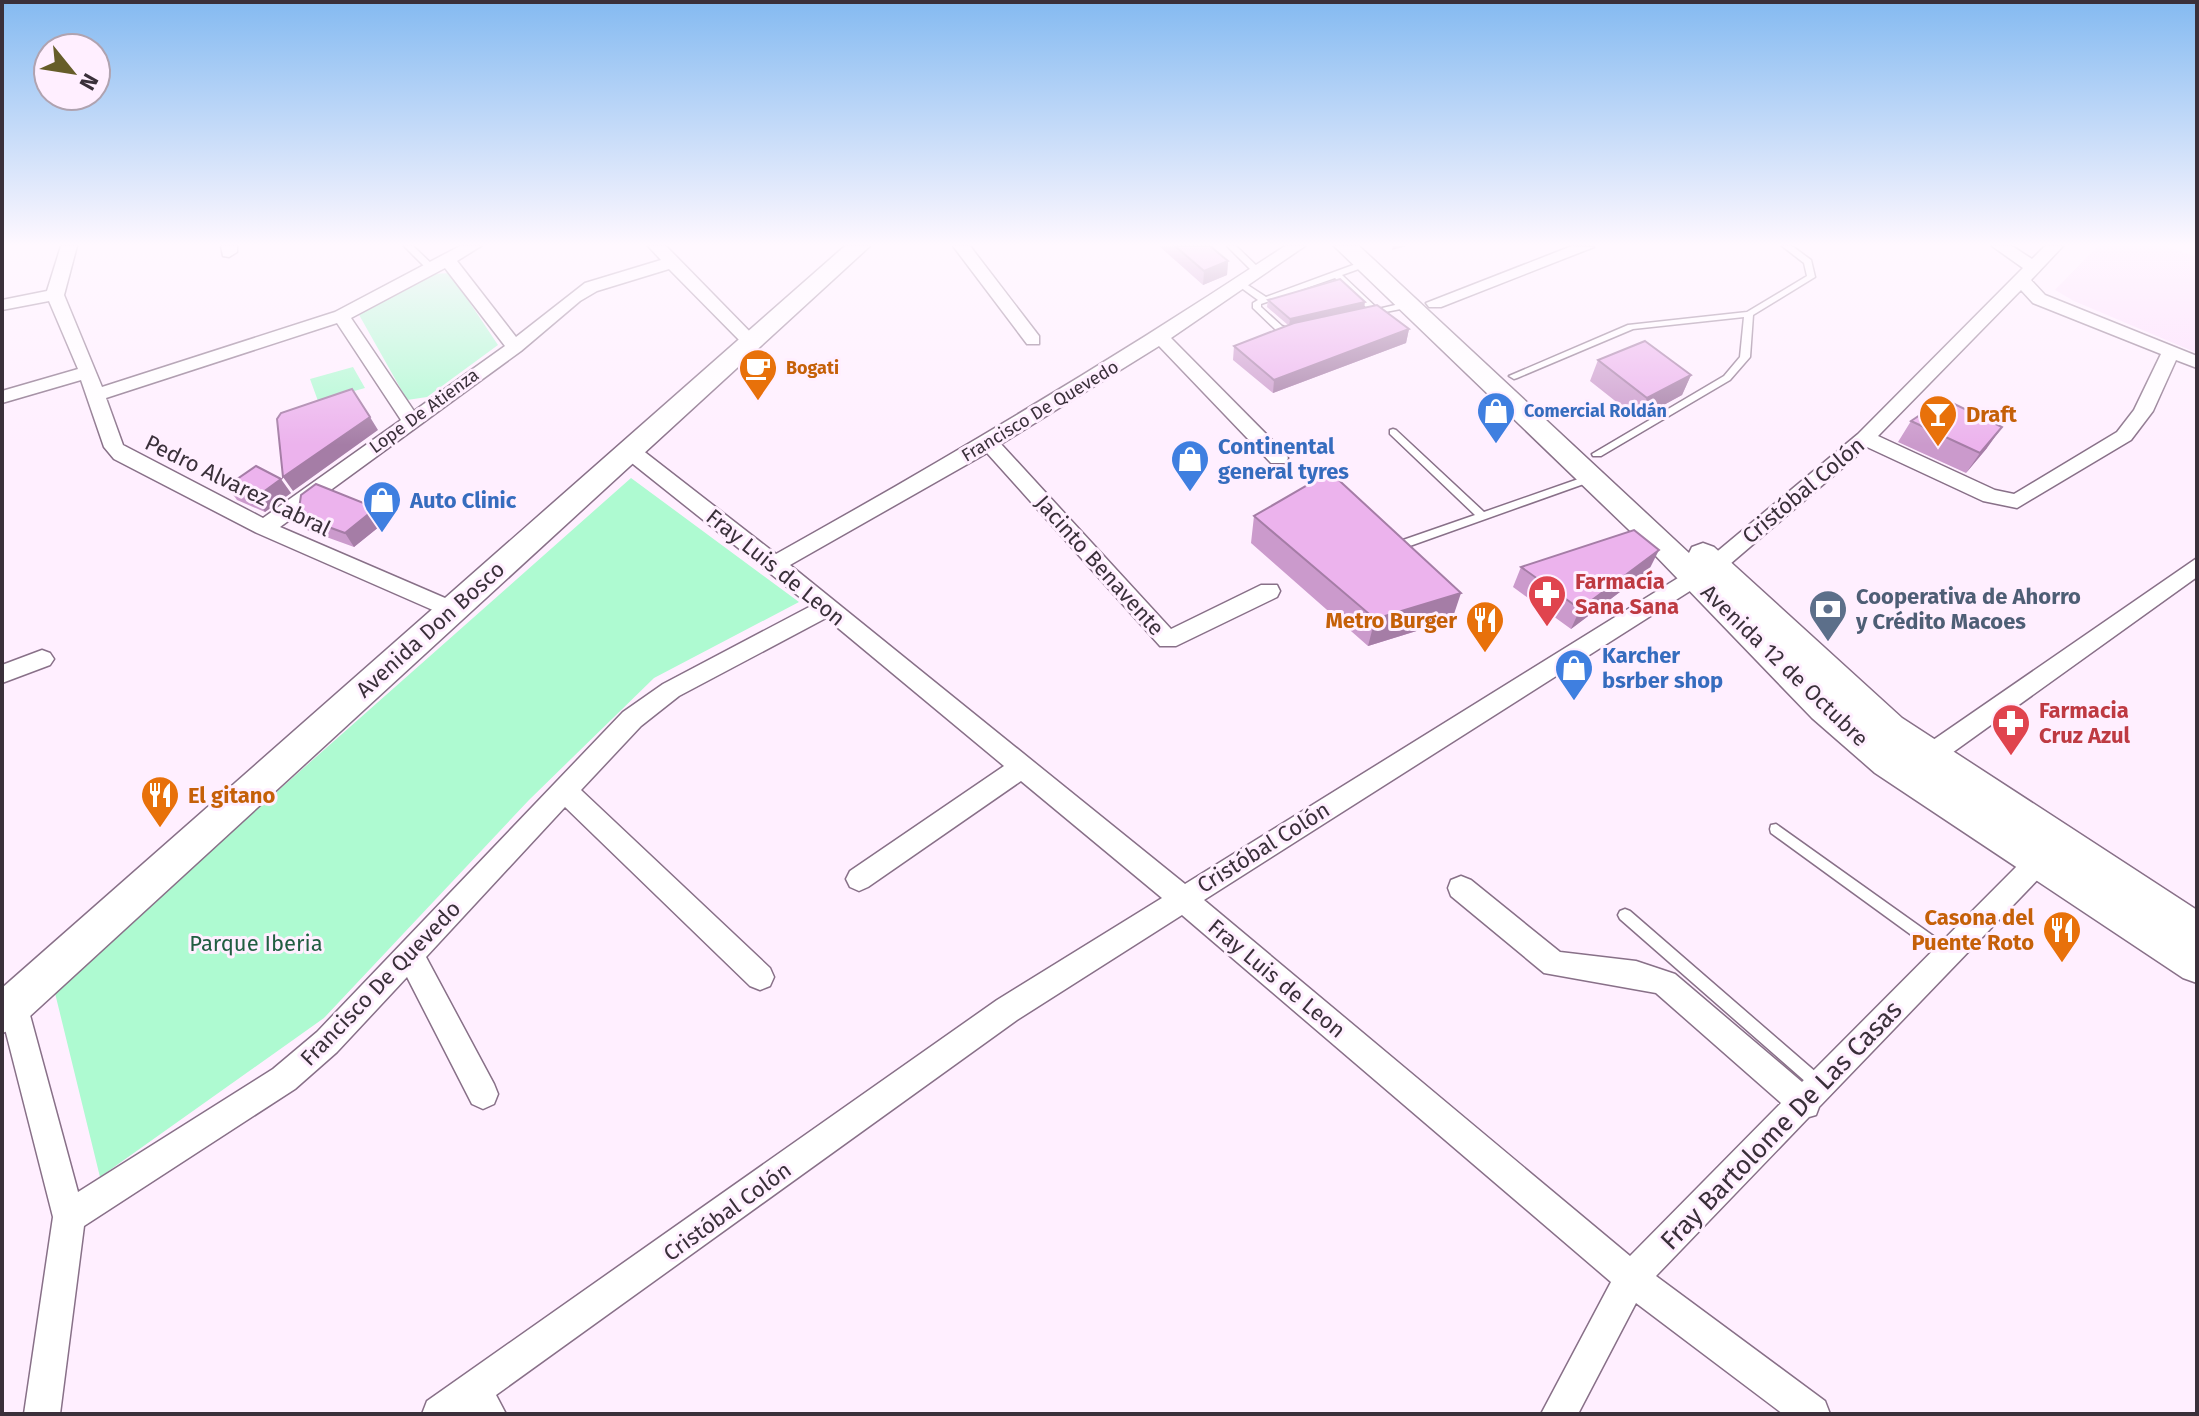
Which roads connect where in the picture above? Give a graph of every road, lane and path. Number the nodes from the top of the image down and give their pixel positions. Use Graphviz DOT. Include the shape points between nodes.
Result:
graph roads {
  1 [pos="62,312"];
  2 [pos="348,312"];
  3 [pos="483,312"];
  4 [pos="556,312"];
  5 [pos="722,312"];
  6 [pos="786,312"];
  7 [pos="1012,312"];
  8 [pos="1198,312"];
  9 [pos="1261,312"];
  10 [pos="1376,312"];
  11 [pos="1430,312"];
  12 [pos="1431,312"];
  13 [pos="1752,312"];
  14 [pos="1989,312"];
  15 [pos="2072,312"];
  16 [pos="1749,314"];
  17 [pos="1363,315"];
  18 [pos="341,316"];
  19 [pos="1309,328"];
  20 [pos="1160,337"];
  21 [pos="1033,340"];
  22 [pos="752,343"];
  23 [pos="515,347"];
  24 [pos="2171,351"];
  25 [pos="2197,362"];
  26 [pos="88,372"];
  27 [pos="1514,376"];
  28 [pos="96,395"];
  29 [pos="2,397"];
  30 [pos="410,419"];
  31 [pos="1393,432"];
  32 [pos="1865,438"];
  33 [pos="989,443"];
  34 [pos="630,451"];
  35 [pos="1278,458"];
  36 [pos="1594,466"];
  37 [pos="1482,516"];
  38 [pos="264,528"];
  39 [pos="1407,543"];
  40 [pos="775,564"];
  41 [pos="2197,566"];
  42 [pos="1704,571"];
  43 [pos="1269,591"];
  44 [pos="827,607"];
  45 [pos="451,610"];
  46 [pos="42,659"];
  47 [pos="2,674"];
  48 [pos="1929,756"];
  49 [pos="1022,767"];
  50 [pos="565,791"];
  51 [pos="1776,829"];
  52 [pos="2038,862"];
  53 [pos="859,879"];
  54 [pos="1461,888"];
  55 [pos="1181,898"];
  56 [pos="1625,915"];
  57 [pos="2197,931"];
  58 [pos="409,952"];
  59 [pos="1948,954"];
  60 [pos="2197,965"];
  61 [pos="760,977"];
  62 [pos="8,1009"];
  63 [pos="483,1094"];
  64 [pos="1814,1096"];
  65 [pos="69,1217"];
  66 [pos="1631,1278"];
  67 [pos="481,1403"];
  68 [pos="42,1414"];
  69 [pos="440,1414"];
  70 [pos="1559,1414"];
  71 [pos="1812,1414"];
  1 -- 26 [label="street, Pedro Alvarez Cabral"];
  2 -- 18 [label="street"];
  3 -- 23 [label="street"];
  4 -- 23 [label="street, Lope De Atienza"];
  5 -- 22 [label="street"];
  6 -- 22 [label="main road, Avenida Don Bosco"];
  7 -- 21 [label="street"];
  8 -- 20 [label="street, Francisco De Quevedo"];
  9 -- 19 [label="lane" via="1286,332"];
  10 -- 17 [label="lane"];
  11 -- 36 [label="main road, Avenida 12 de Octubre"];
  12 -- 27 [label="main road, Avenida 12 de Octubre"];
  13 -- 16 [label="lane"];
  14 -- 32 [label="street, Cristóbal Colón"];
  15 -- 24 [label="street"];
  16 -- 27 [label="lane" via="1631,327"];
  16 -- 36 [label="lane" via="1745,357 1727,378"];
  18 -- 28 [label="street"];
  18 -- 30 [label="street"];
  20 -- 33 [label="street, Francisco De Quevedo"];
  20 -- 35 [label="street"];
  22 -- 34 [label="main road, Avenida Don Bosco"];
  23 -- 30 [label="street, Lope De Atienza"];
  24 -- 25 [label="street"];
  24 -- 32 [label="street" via="2143,411 2124,436 2017,501 1990,496"];
  26 -- 28 [label="street, Pedro Alvarez Cabral"];
  26 -- 29 [label="street"];
  27 -- 36 [label="main road, Avenida 12 de Octubre"];
  28 -- 38 [label="street, Pedro Alvarez Cabral" via="121,454"];
  30 -- 38 [label="street, Lope De Atienza"];
  31 -- 37 [label="lane"];
  32 -- 42 [label="street, Cristóbal Colón"];
  33 -- 40 [label="street, Francisco De Quevedo"];
  33 -- 43 [label="street, Jacinto Benavente" via="1168,640"];
  34 -- 40 [label="street, Fray Luis de Leon"];
  34 -- 45 [label="main road, Avenida Don Bosco"];
  36 -- 37 [label="lane"];
  36 -- 42 [label="main road, Avenida 12 de Octubre"];
  37 -- 39 [label="lane"];
  38 -- 45 [label="street, Pedro Alvarez Cabral"];
  40 -- 44 [label="street, Fray Luis de Leon"];
  41 -- 48 [label="street"];
  42 -- 48 [label="main road, Avenida 12 de Octubre"];
  42 -- 52 [label="main road, Avenida 12 de Octubre" via="1824,709 1887,763"];
  42 -- 55 [label="street, Cristóbal Colón"];
  44 -- 49 [label="street, Fray Luis de Leon"];
  44 -- 50 [label="street, Francisco De Quevedo" via="671,690 632,719"];
  45 -- 62 [label="main road, Avenida Don Bosco"];
  46 -- 47 [label="street"];
  48 -- 57 [label="main road, Avenida 12 de Octubre"];
  49 -- 53 [label="street"];
  49 -- 55 [label="street, Fray Luis de Leon"];
  50 -- 58 [label="street, Francisco De Quevedo"];
  50 -- 61 [label="street"];
  51 -- 59 [label="lane"];
  52 -- 59 [label="street, Fray Bartolome De Las Casas"];
  52 -- 60 [label="main road, Avenida 12 de Octubre"];
  54 -- 64 [label="street" via="1554,964 1665,983"];
  55 -- 66 [label="street, Fray Luis de Leon"];
  55 -- 67 [label="street, Cristóbal Colón" via="1007,1010"];
  56 -- 64 [label="lane"];
  58 -- 63 [label="street"];
  58 -- 65 [label="street, Francisco De Quevedo" via="327,1042 284,1079"];
  59 -- 64 [label="street, Fray Bartolome De Las Casas"];
  62 -- 65 [label="street"];
  64 -- 66 [label="street, Fray Bartolome De Las Casas"];
  65 -- 68 [label="street"];
  66 -- 70 [label="street, Fray Bartolome De Las Casas"];
  66 -- 71 [label="street, Fray Luis de Leon"];
  67 -- 69 [label="street, Cristóbal Colón"];
}
